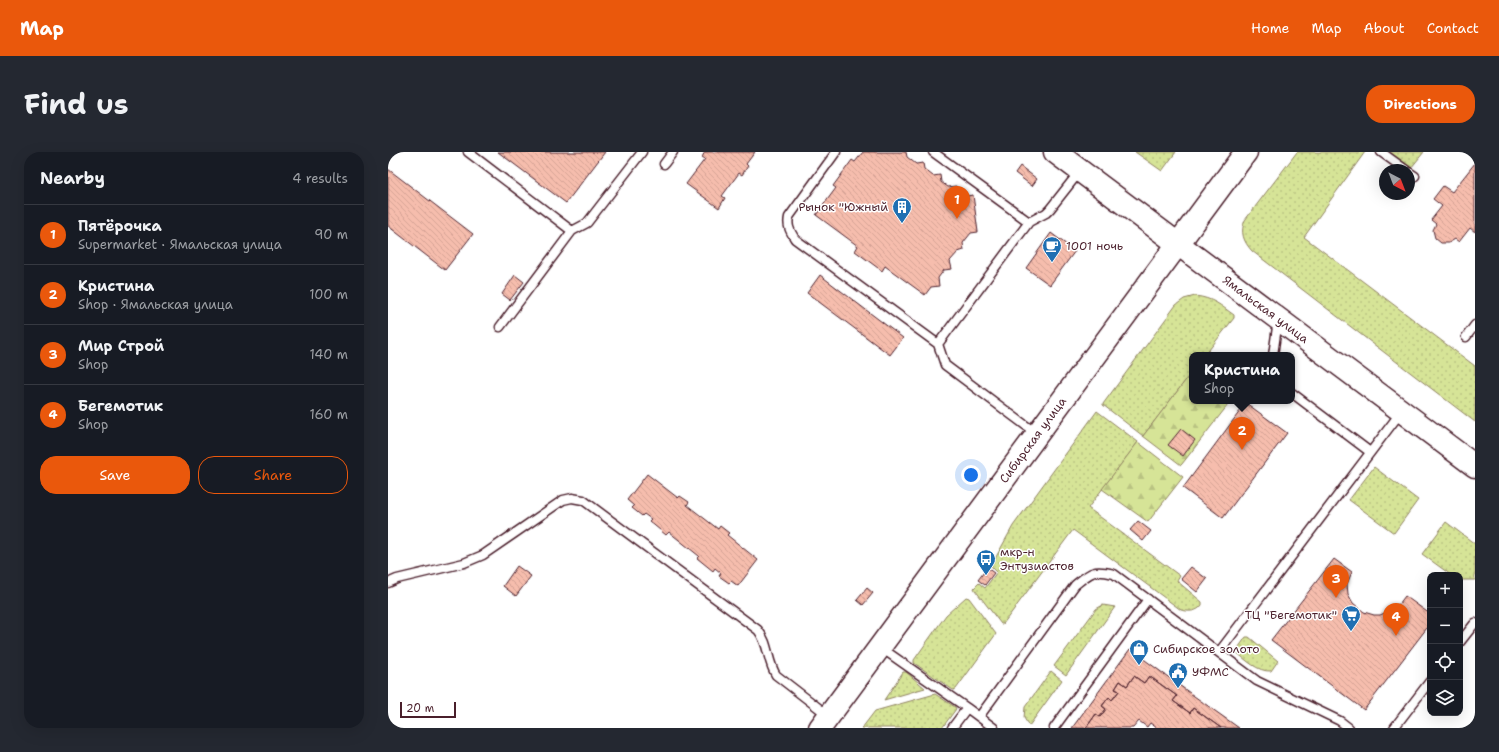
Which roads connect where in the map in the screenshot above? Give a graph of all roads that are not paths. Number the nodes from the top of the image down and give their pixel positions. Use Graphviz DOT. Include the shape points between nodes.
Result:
graph roads {
  1 [pos="468,152"];
  2 [pos="642,152"];
  3 [pos="673,152"];
  4 [pos="836,152"];
  5 [pos="933,152"];
  6 [pos="1056,152"];
  7 [pos="1246,152"];
  8 [pos="1381,152"];
  9 [pos="664,164"];
  10 [pos="1398,164"];
  11 [pos="1081,171"];
  12 [pos="1029,222"];
  13 [pos="572,231"];
  14 [pos="1178,244"];
  15 [pos="1278,319"];
  16 [pos="1475,325"];
  17 [pos="500,327"];
  18 [pos="1466,337"];
  19 [pos="938,344"];
  20 [pos="1272,352"];
  21 [pos="1295,395"];
  22 [pos="1401,411"];
  23 [pos="1037,434"];
  24 [pos="1370,452"];
  25 [pos="1475,466"];
  26 [pos="388,583"];
  27 [pos="1148,599"];
  28 [pos="1475,623"];
  29 [pos="1463,638"];
  30 [pos="880,647"];
  31 [pos="1219,652"];
  32 [pos="1427,685"];
  33 [pos="967,708"];
  34 [pos="980,717"];
  35 [pos="824,722"];
  36 [pos="952,728"];
  37 [pos="994,728"];
  38 [pos="1054,728"];
  39 [pos="1349,728"];
  40 [pos="1394,728"];
  1 -- 13 [label="lane"];
  2 -- 13 [label="lane" via="587,223"];
  3 -- 9 [label="lane"];
  4 -- 19 [label="lane" via="788,217 787,225 790,232"];
  5 -- 12 [label="lane"];
  6 -- 11 [label="main road, Ямальская улица"];
  7 -- 14 [label="main road, Сибирская улица"];
  8 -- 10 [label="lane"];
  11 -- 12 [label="lane" via="1046,213"];
  11 -- 14 [label="main road, Ямальская улица"];
  12 -- 19 [label="lane"];
  13 -- 17 [label="lane"];
  14 -- 15 [label="main road, Ямальская улица"];
  14 -- 23 [label="main road, Сибирская улица"];
  15 -- 20 [label="lane"];
  15 -- 22 [label="main road, Ямальская улица"];
  16 -- 18 [label="lane"];
  19 -- 23 [label="lane" via="945,365"];
  21 -- 24 [label="lane"];
  22 -- 24 [label="lane"];
  22 -- 25 [label="main road, Ямальская улица"];
  23 -- 30 [label="main road, Сибирская улица"];
  24 -- 31 [label="lane"];
  26 -- 35 [label="lane" via="464,563 483,555 563,500 583,500 758,630 764,637 772,669 776,675"];
  27 -- 31 [label="lane"];
  27 -- 34 [label="lane" via="1114,574 1099,571 1088,575 1075,585"];
  27 -- 38 [label="lane"];
  28 -- 29 [label="lane"];
  30 -- 33 [label="lane"];
  30 -- 35 [label="main road, Сибирская улица"];
  31 -- 39 [label="lane" via="1257,681 1340,721"];
  32 -- 40 [label="lane"];
  33 -- 34 [label="lane"];
  33 -- 36 [label="lane"];
  34 -- 37 [label="lane"];
}
